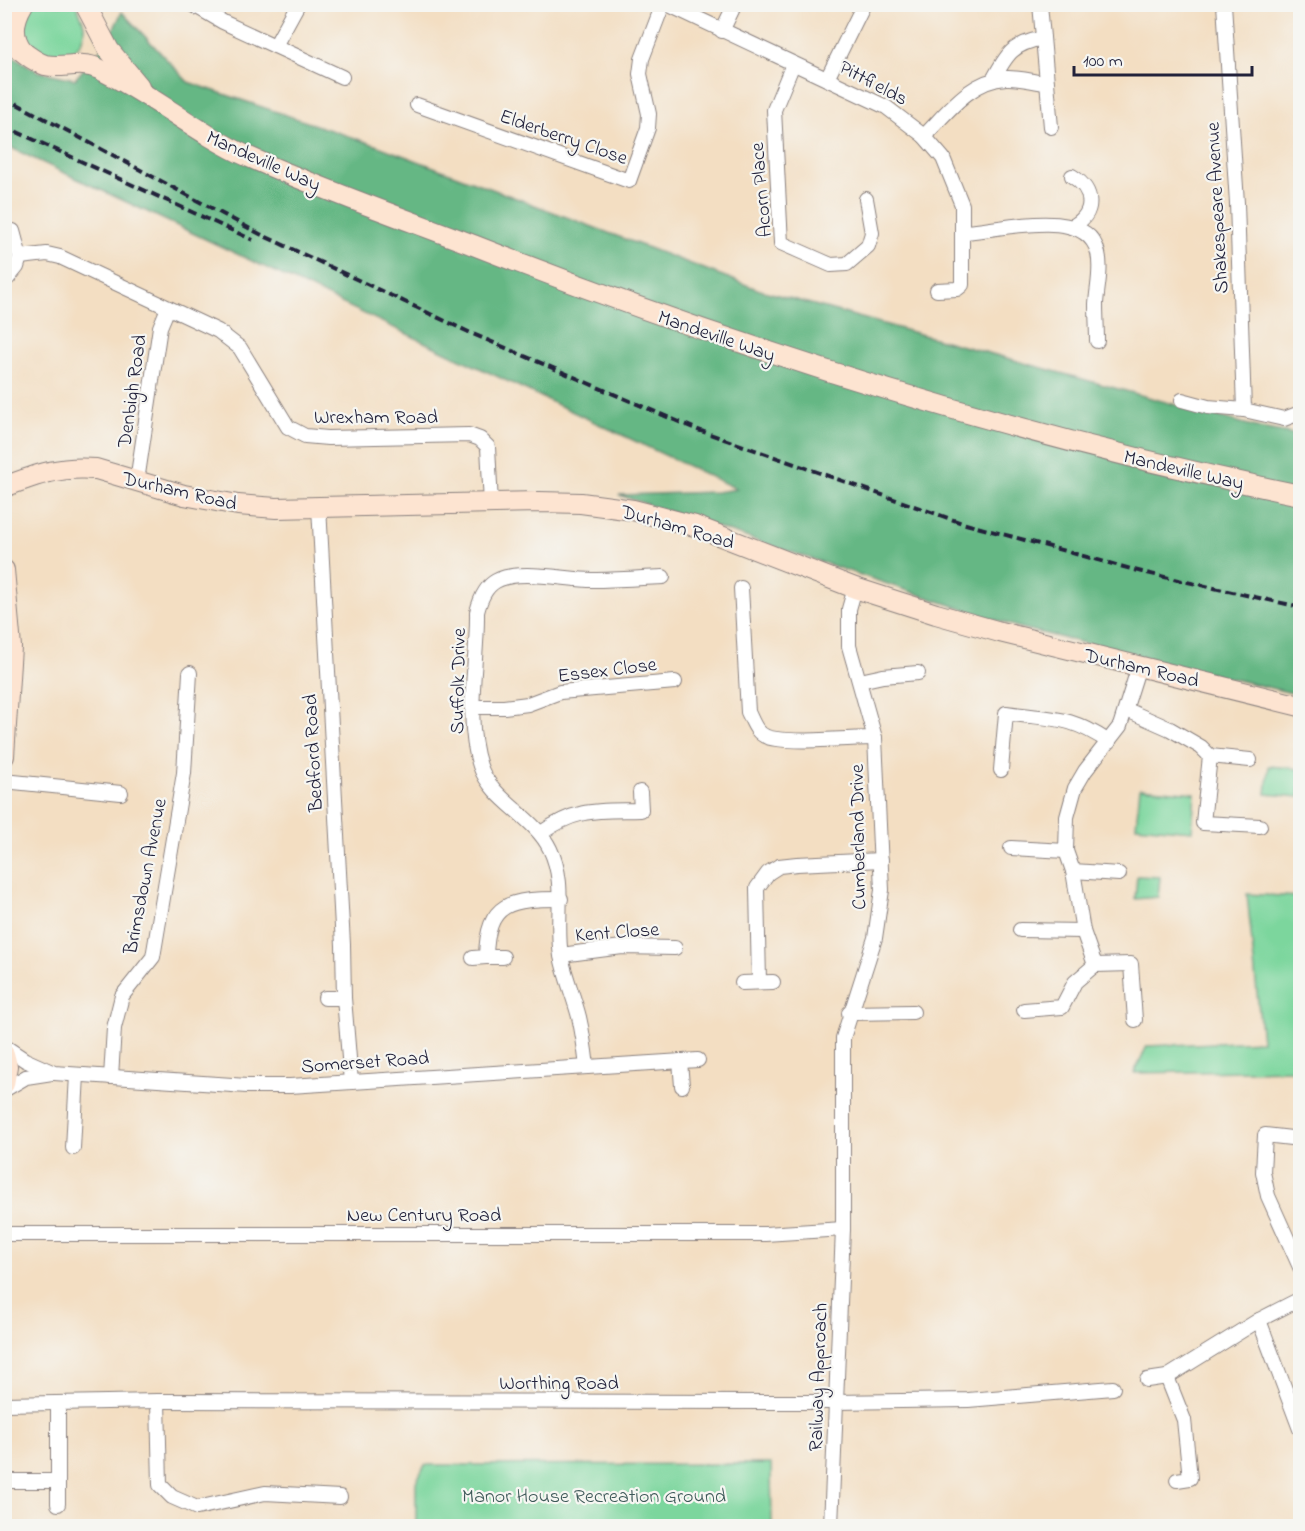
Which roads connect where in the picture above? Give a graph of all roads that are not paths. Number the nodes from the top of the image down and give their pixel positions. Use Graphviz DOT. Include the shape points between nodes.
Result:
graph roads {
  1 [pos="10,4"];
  2 [pos="23,4"];
  3 [pos="192,4"];
  4 [pos="298,4"];
  5 [pos="665,4"];
  6 [pos="735,4"];
  7 [pos="864,4"];
  8 [pos="1040,4"];
  9 [pos="1224,4"];
  10 [pos="4,6"];
  11 [pos="88,9"];
  12 [pos="722,31"];
  13 [pos="4,38"];
  14 [pos="1043,38"];
  15 [pos="275,46"];
  16 [pos="25,53"];
  17 [pos="793,64"];
  18 [pos="64,65"];
  19 [pos="342,77"];
  20 [pos="827,79"];
  21 [pos="993,80"];
  22 [pos="1047,83"];
  23 [pos="158,104"];
  24 [pos="417,105"];
  25 [pos="1051,128"];
  26 [pos="924,136"];
  27 [pos="1072,176"];
  28 [pos="866,199"];
  29 [pos="1071,227"];
  30 [pos="13,231"];
  31 [pos="963,232"];
  32 [pos="20,257"];
  33 [pos="8,278"];
  34 [pos="937,290"];
  35 [pos="168,308"];
  36 [pos="1097,341"];
  37 [pos="1182,400"];
  38 [pos="1244,410"];
  39 [pos="1300,412"];
  40 [pos="137,481"];
  41 [pos="4,487"];
  42 [pos="1300,495"];
  43 [pos="491,504"];
  44 [pos="319,507"];
  45 [pos="4,570"];
  46 [pos="663,577"];
  47 [pos="741,588"];
  48 [pos="855,588"];
  49 [pos="1139,666"];
  50 [pos="190,672"];
  51 [pos="918,673"];
  52 [pos="675,681"];
  53 [pos="860,681"];
  54 [pos="1300,706"];
  55 [pos="474,707"];
  56 [pos="1127,710"];
  57 [pos="875,738"];
  58 [pos="1108,742"];
  59 [pos="4,756"];
  60 [pos="1210,756"];
  61 [pos="1250,760"];
  62 [pos="1001,770"];
  63 [pos="4,781"];
  64 [pos="640,792"];
  65 [pos="121,793"];
  66 [pos="1260,826"];
  67 [pos="541,833"];
  68 [pos="1011,848"];
  69 [pos="1066,851"];
  70 [pos="881,860"];
  71 [pos="1073,871"];
  72 [pos="1119,874"];
  73 [pos="561,899"];
  74 [pos="1020,930"];
  75 [pos="1083,931"];
  76 [pos="675,948"];
  77 [pos="561,955"];
  78 [pos="503,957"];
  79 [pos="1095,964"];
  80 [pos="742,983"];
  81 [pos="325,998"];
  82 [pos="344,998"];
  83 [pos="1024,1010"];
  84 [pos="913,1012"];
  85 [pos="849,1013"];
  86 [pos="1134,1020"];
  87 [pos="4,1046"];
  88 [pos="4,1054"];
  89 [pos="698,1060"];
  90 [pos="680,1061"];
  91 [pos="587,1067"];
  92 [pos="54,1072"];
  93 [pos="77,1075"];
  94 [pos="111,1077"];
  95 [pos="351,1082"];
  96 [pos="4,1084"];
  97 [pos="682,1086"];
  98 [pos="4,1090"];
  99 [pos="1300,1139"];
  100 [pos="73,1148"];
  101 [pos="843,1229"];
  102 [pos="4,1234"];
  103 [pos="1300,1267"];
  104 [pos="1300,1299"];
  105 [pos="1258,1320"];
  106 [pos="1167,1377"];
  107 [pos="1147,1380"];
  108 [pos="1113,1388"];
  109 [pos="158,1401"];
  110 [pos="835,1402"];
  111 [pos="58,1403"];
  112 [pos="4,1404"];
  113 [pos="1300,1429"];
  114 [pos="1204,1477"];
  115 [pos="4,1481"];
  116 [pos="57,1481"];
  117 [pos="340,1497"];
  118 [pos="58,1504"];
  119 [pos="831,1527"];
  1 -- 10 [label="main road"];
  2 -- 16 [label="main road" via="15,34"];
  3 -- 15 [label="street"];
  4 -- 15 [label="street"];
  5 -- 12 [label="street, Pittfields"];
  5 -- 24 [label="street, Elderberry Close" via="642,59 640,74 649,114 648,128 629,181"];
  6 -- 12 [label="street"];
  7 -- 20 [label="street"];
  8 -- 14 [label="street"];
  9 -- 38 [label="street, Shakespeare Avenue" via="1237,203"];
  11 -- 18 [label="main road, Mandeville Way" via="92,35 89,43 79,57"];
  11 -- 23 [label="main road, Mandeville Way" via="118,62"];
  12 -- 17 [label="street, Pittfields"];
  13 -- 16 [label="main road, Mandeville Way"];
  14 -- 21 [label="street" via="1023,42 1010,52"];
  14 -- 22 [label="street"];
  15 -- 19 [label="street"];
  16 -- 18 [label="main road, Mandeville Way" via="48,66"];
  17 -- 20 [label="street, Pittfields"];
  17 -- 28 [label="street, Acorn Place" via="774,110 782,243 831,265 847,264 868,246 872,233"];
  18 -- 23 [label="main road, Mandeville Way" via="96,68"];
  20 -- 26 [label="street, Pittfields" via="886,107"];
  21 -- 22 [label="street"];
  21 -- 26 [label="street" via="963,98"];
  22 -- 25 [label="street"];
  23 -- 42 [label="main road, Mandeville Way" via="229,147 287,173 697,329 1004,424 1174,468"];
  26 -- 31 [label="street, Pittfields" via="943,158 957,189"];
  27 -- 29 [label="street" via="1084,183 1090,194 1081,222"];
  29 -- 31 [label="street" via="1048,222"];
  29 -- 36 [label="street" via="1090,238 1098,251"];
  30 -- 32 [label="street"];
  31 -- 34 [label="street, Pittfields" via="962,285"];
  32 -- 33 [label="street"];
  32 -- 35 [label="street, Wrexham Road" via="60,257"];
  35 -- 40 [label="street, Denbigh Road" via="160,327"];
  35 -- 43 [label="street, Wrexham Road" via="218,331 240,348 288,427 305,436 469,435 480,439 488,447"];
  37 -- 38 [label="street" via="1231,411"];
  38 -- 39 [label="street" via="1284,419"];
  40 -- 41 [label="main road, Durham Road" via="96,469 62,468"];
  40 -- 44 [label="main road, Durham Road" via="238,505"];
  43 -- 44 [label="main road, Durham Road"];
  43 -- 48 [label="main road, Durham Road" via="581,503 650,514 694,526"];
  44 -- 82 [label="street, Bedford Road"];
  45 -- 59 [label="main road" via="11,647"];
  46 -- 55 [label="street, Suffolk Drive" via="593,580 524,575 496,581 481,597 477,612"];
  47 -- 57 [label="street" via="748,712 756,729 766,737 782,740"];
  48 -- 49 [label="main road, Durham Road" via="1000,632"];
  48 -- 53 [label="street, Cumberland Drive" via="848,624 849,646"];
  49 -- 54 [label="main road, Durham Road"];
  49 -- 56 [label="street"];
  50 -- 94 [label="street, Brimsdown Avenue" via="184,773 153,957 122,996 114,1028"];
  51 -- 53 [label="street"];
  52 -- 55 [label="street, Essex Close" via="560,692 528,704"];
  53 -- 57 [label="street, Cumberland Drive"];
  55 -- 67 [label="street, Suffolk Drive" via="475,743 481,768 493,788"];
  56 -- 58 [label="street"];
  56 -- 60 [label="street" via="1170,729"];
  57 -- 70 [label="street, Cumberland Drive"];
  58 -- 62 [label="street" via="1066,719 1006,713"];
  58 -- 69 [label="street" via="1075,788 1067,817"];
  60 -- 61 [label="street"];
  60 -- 66 [label="street" via="1203,823"];
  63 -- 65 [label="street"];
  64 -- 67 [label="street" via="641,817 588,812 569,815"];
  67 -- 73 [label="street, Suffolk Drive" via="557,865"];
  68 -- 69 [label="street"];
  69 -- 71 [label="street"];
  70 -- 80 [label="street" via="779,866 768,873 757,888 766,982"];
  70 -- 85 [label="street, Cumberland Drive" via="882,890 875,938"];
  71 -- 72 [label="street"];
  71 -- 75 [label="street"];
  73 -- 77 [label="street, Suffolk Drive"];
  73 -- 78 [label="street" via="511,903 497,911 480,957"];
  74 -- 75 [label="street"];
  75 -- 79 [label="street"];
  76 -- 77 [label="street, Kent Close" via="622,947"];
  77 -- 91 [label="street, Suffolk Drive" via="579,1016"];
  79 -- 83 [label="street" via="1075,982 1062,1007"];
  79 -- 86 [label="street" via="1131,964"];
  81 -- 82 [label="street"];
  82 -- 95 [label="street, Bedford Road"];
  84 -- 85 [label="street"];
  85 -- 101 [label="street, Cumberland Drive" via="841,1078"];
  87 -- 92 [label="street, Somerset Road" via="24,1060"];
  88 -- 96 [label="main road"];
  89 -- 90 [label="street, Somerset Road"];
  90 -- 91 [label="street, Somerset Road"];
  90 -- 97 [label="street"];
  91 -- 95 [label="street, Somerset Road"];
  92 -- 93 [label="street, Somerset Road"];
  92 -- 98 [label="street, Somerset Road" via="26,1077"];
  93 -- 94 [label="street, Somerset Road"];
  93 -- 100 [label="street"];
  94 -- 95 [label="street, Somerset Road" via="247,1086"];
  99 -- 103 [label="street" via="1264,1135 1263,1172 1268,1196"];
  101 -- 102 [label="street, New Century Road" via="765,1234"];
  101 -- 110 [label="street, Railway Approach"];
  104 -- 105 [label="street"];
  105 -- 106 [label="street"];
  105 -- 113 [label="street"];
  106 -- 107 [label="street"];
  106 -- 114 [label="street" via="1184,1420 1183,1479"];
  108 -- 110 [label="street, Worthing Road" via="968,1400"];
  109 -- 110 [label="street, Worthing Road"];
  109 -- 111 [label="street, Worthing Road"];
  109 -- 117 [label="street" via="160,1485 172,1497 197,1508 265,1493"];
  110 -- 119 [label="street, Railway Approach"];
  111 -- 112 [label="street, Worthing Road"];
  111 -- 116 [label="street"];
  115 -- 116 [label="street"];
  116 -- 118 [label="street"];
}
